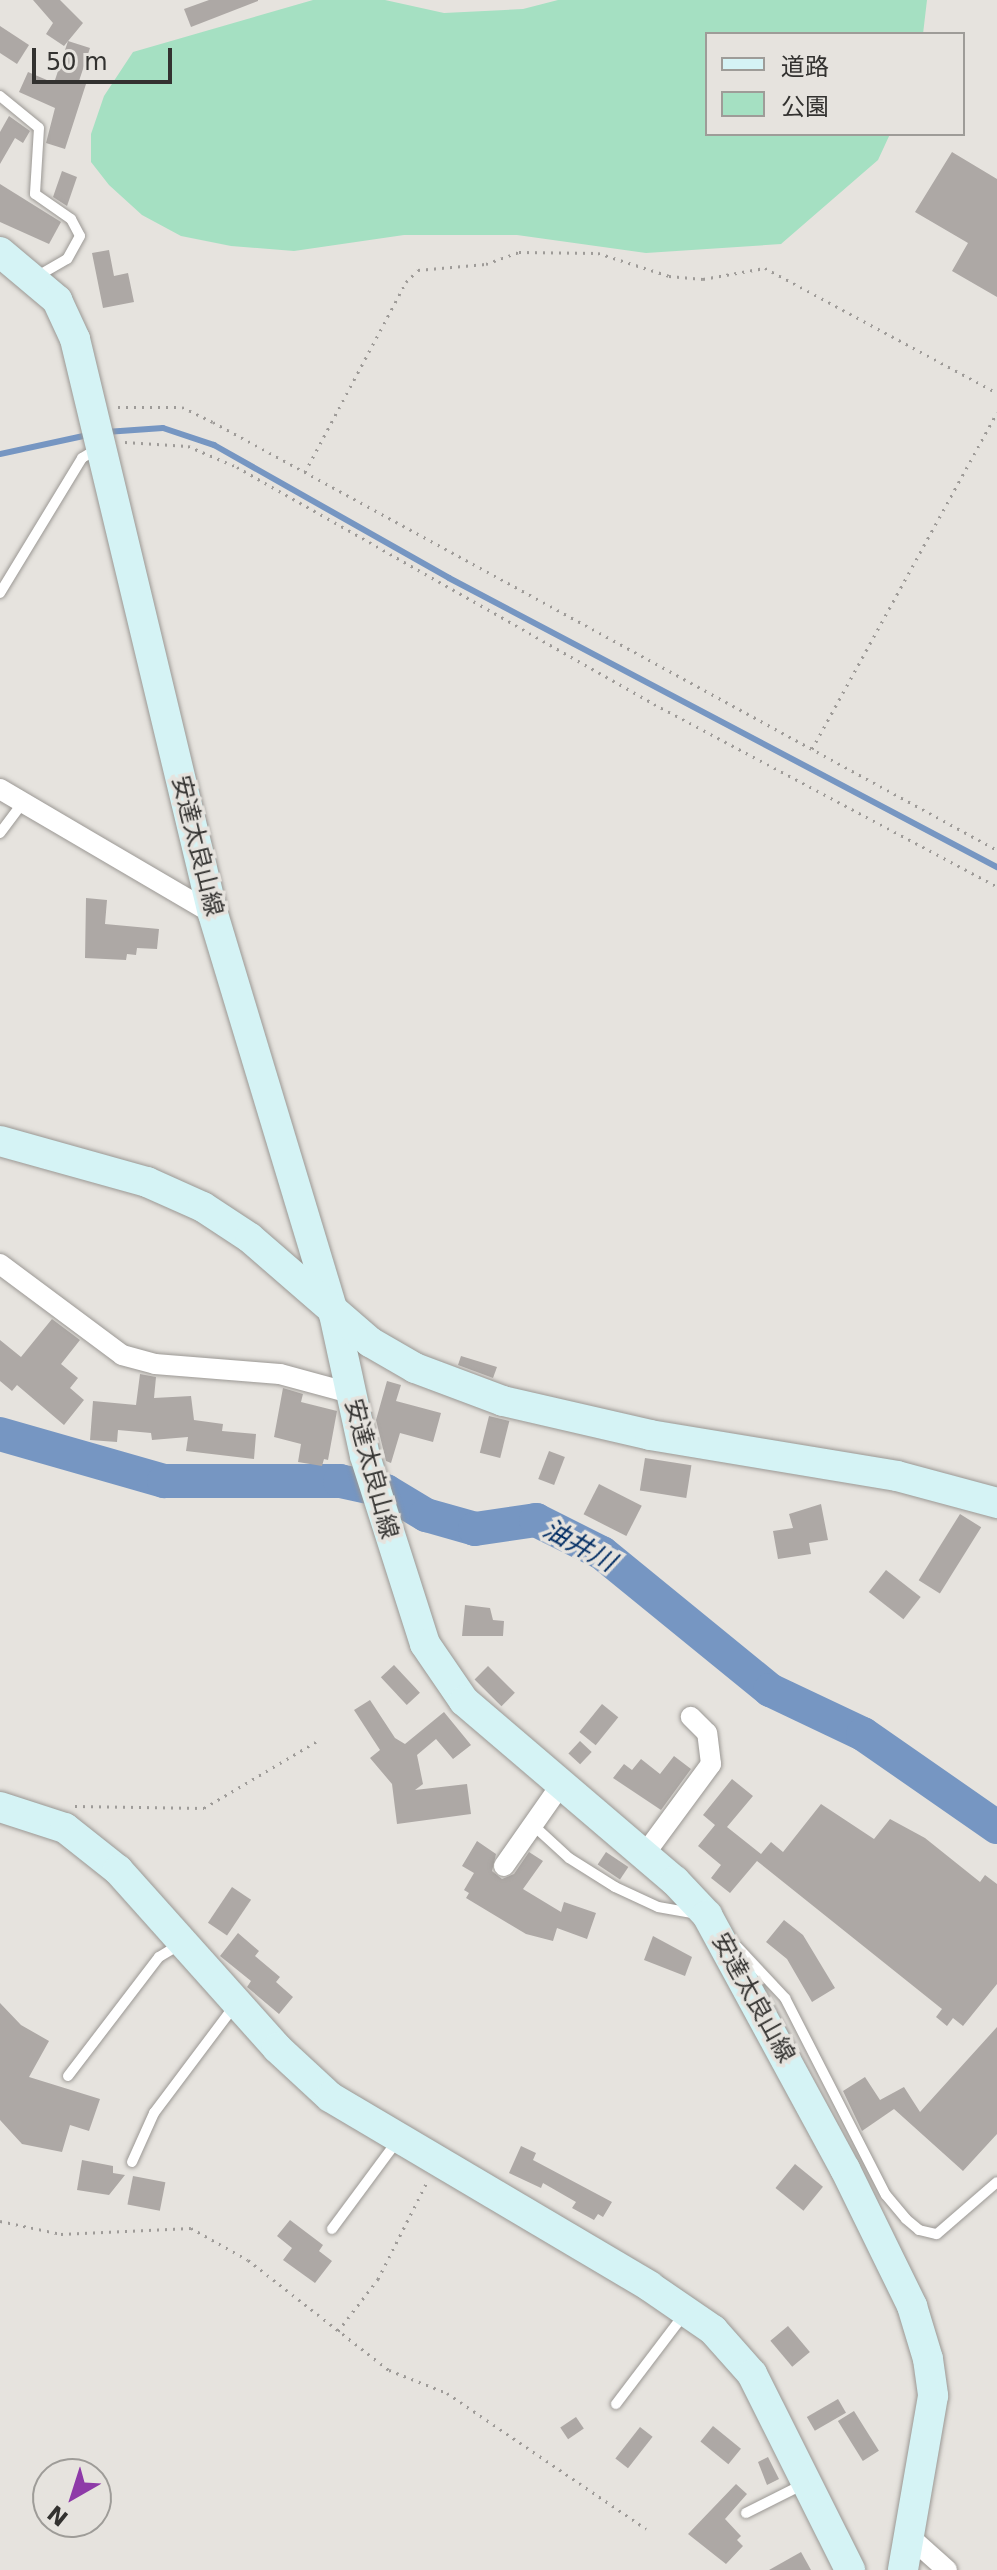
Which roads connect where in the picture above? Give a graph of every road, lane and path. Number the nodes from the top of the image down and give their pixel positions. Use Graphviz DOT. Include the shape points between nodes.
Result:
graph roads {
  1 [pos="0,96"];
  2 [pos="0,252"];
  3 [pos="36,277"];
  4 [pos="997,393"];
  5 [pos="997,412"];
  6 [pos="99,429"];
  7 [pos="305,472"];
  8 [pos="0,593"];
  9 [pos="811,749"];
  10 [pos="0,789"];
  11 [pos="23,802"];
  12 [pos="0,833"];
  13 [pos="997,850"];
  14 [pos="997,886"];
  15 [pos="213,914"];
  16 [pos="0,1141"];
  17 [pos="0,1264"];
  18 [pos="334,1314"];
  19 [pos="350,1393"];
  20 [pos="997,1503"];
  21 [pos="691,1717"];
  22 [pos="319,1740"];
  23 [pos="560,1786"];
  24 [pos="0,1807"];
  25 [pos="52,1822"];
  26 [pos="533,1825"];
  27 [pos="644,1855"];
  28 [pos="504,1866"];
  29 [pos="714,1926"];
  30 [pos="181,1944"];
  31 [pos="236,2004"];
  32 [pos="68,2076"];
  33 [pos="397,2141"];
  34 [pos="132,2162"];
  35 [pos="437,2165"];
  36 [pos="997,2182"];
  37 [pos="0,2221"];
  38 [pos="332,2229"];
  39 [pos="686,2311"];
  40 [pos="338,2331"];
  41 [pos="616,2404"];
  42 [pos="808,2483"];
  43 [pos="746,2513"];
  44 [pos="646,2529"];
  45 [pos="909,2536"];
  46 [pos="850,2570"];
  47 [pos="903,2570"];
  48 [pos="947,2570"];
  1 -- 3 [label="lane" via="39,128 35,194 71,219 80,236 67,259"];
  2 -- 3 [label="main road, 安達太良山線"];
  3 -- 6 [label="main road, 安達太良山線" via="67,315"];
  4 -- 7 [label="path" via="765,268 703,279 669,276 598,253 519,252 486,264 418,270 406,282"];
  5 -- 9 [label="path"];
  6 -- 7 [label="path" via="182,407"];
  6 -- 8 [label="lane"];
  6 -- 14 [label="path" via="163,442 237,467 654,704"];
  6 -- 15 [label="main road, 安達太良山線"];
  7 -- 9 [label="path"];
  9 -- 13 [label="path"];
  10 -- 11 [label="street"];
  11 -- 12 [label="lane"];
  11 -- 15 [label="street"];
  15 -- 18 [label="main road, 安達太良山線"];
  16 -- 18 [label="main road" via="147,1182 203,1207 250,1238"];
  17 -- 19 [label="street" via="122,1355 155,1364 280,1374"];
  18 -- 19 [label="main road, 安達太良山線"];
  18 -- 20 [label="main road" via="415,1368 503,1401 650,1435 897,1476"];
  19 -- 23 [label="main road, 安達太良山線" via="425,1644 451,1688"];
  21 -- 27 [label="street" via="707,1733 711,1764"];
  22 -- 25 [label="path" via="204,1808 80,1803"];
  23 -- 26 [label="street"];
  23 -- 27 [label="main road, 安達太良山線"];
  24 -- 25 [label="main road"];
  25 -- 30 [label="main road" via="118,1870"];
  26 -- 28 [label="street"];
  26 -- 29 [label="lane" via="569,1858 615,1887"];
  27 -- 29 [label="main road, 安達太良山線"];
  29 -- 36 [label="lane" via="740,1945 785,1998 886,2195 906,2219 919,2230 937,2234"];
  29 -- 45 [label="main road, 安達太良山線" via="912,2306 933,2396"];
  30 -- 31 [label="main road"];
  30 -- 32 [label="lane" via="159,1957"];
  31 -- 33 [label="main road" via="330,2097"];
  31 -- 34 [label="lane" via="154,2113"];
  33 -- 35 [label="main road"];
  33 -- 38 [label="lane"];
  35 -- 39 [label="main road"];
  35 -- 40 [label="path" via="378,2279"];
  37 -- 40 [label="path" via="61,2234 191,2228 248,2260"];
  39 -- 41 [label="lane"];
  39 -- 42 [label="main road" via="713,2330 752,2374"];
  40 -- 44 [label="path" via="389,2370 447,2393"];
  42 -- 43 [label="lane"];
  42 -- 46 [label="main road"];
  45 -- 47 [label="main road, 安達太良山線"];
  45 -- 48 [label="street"];
}
